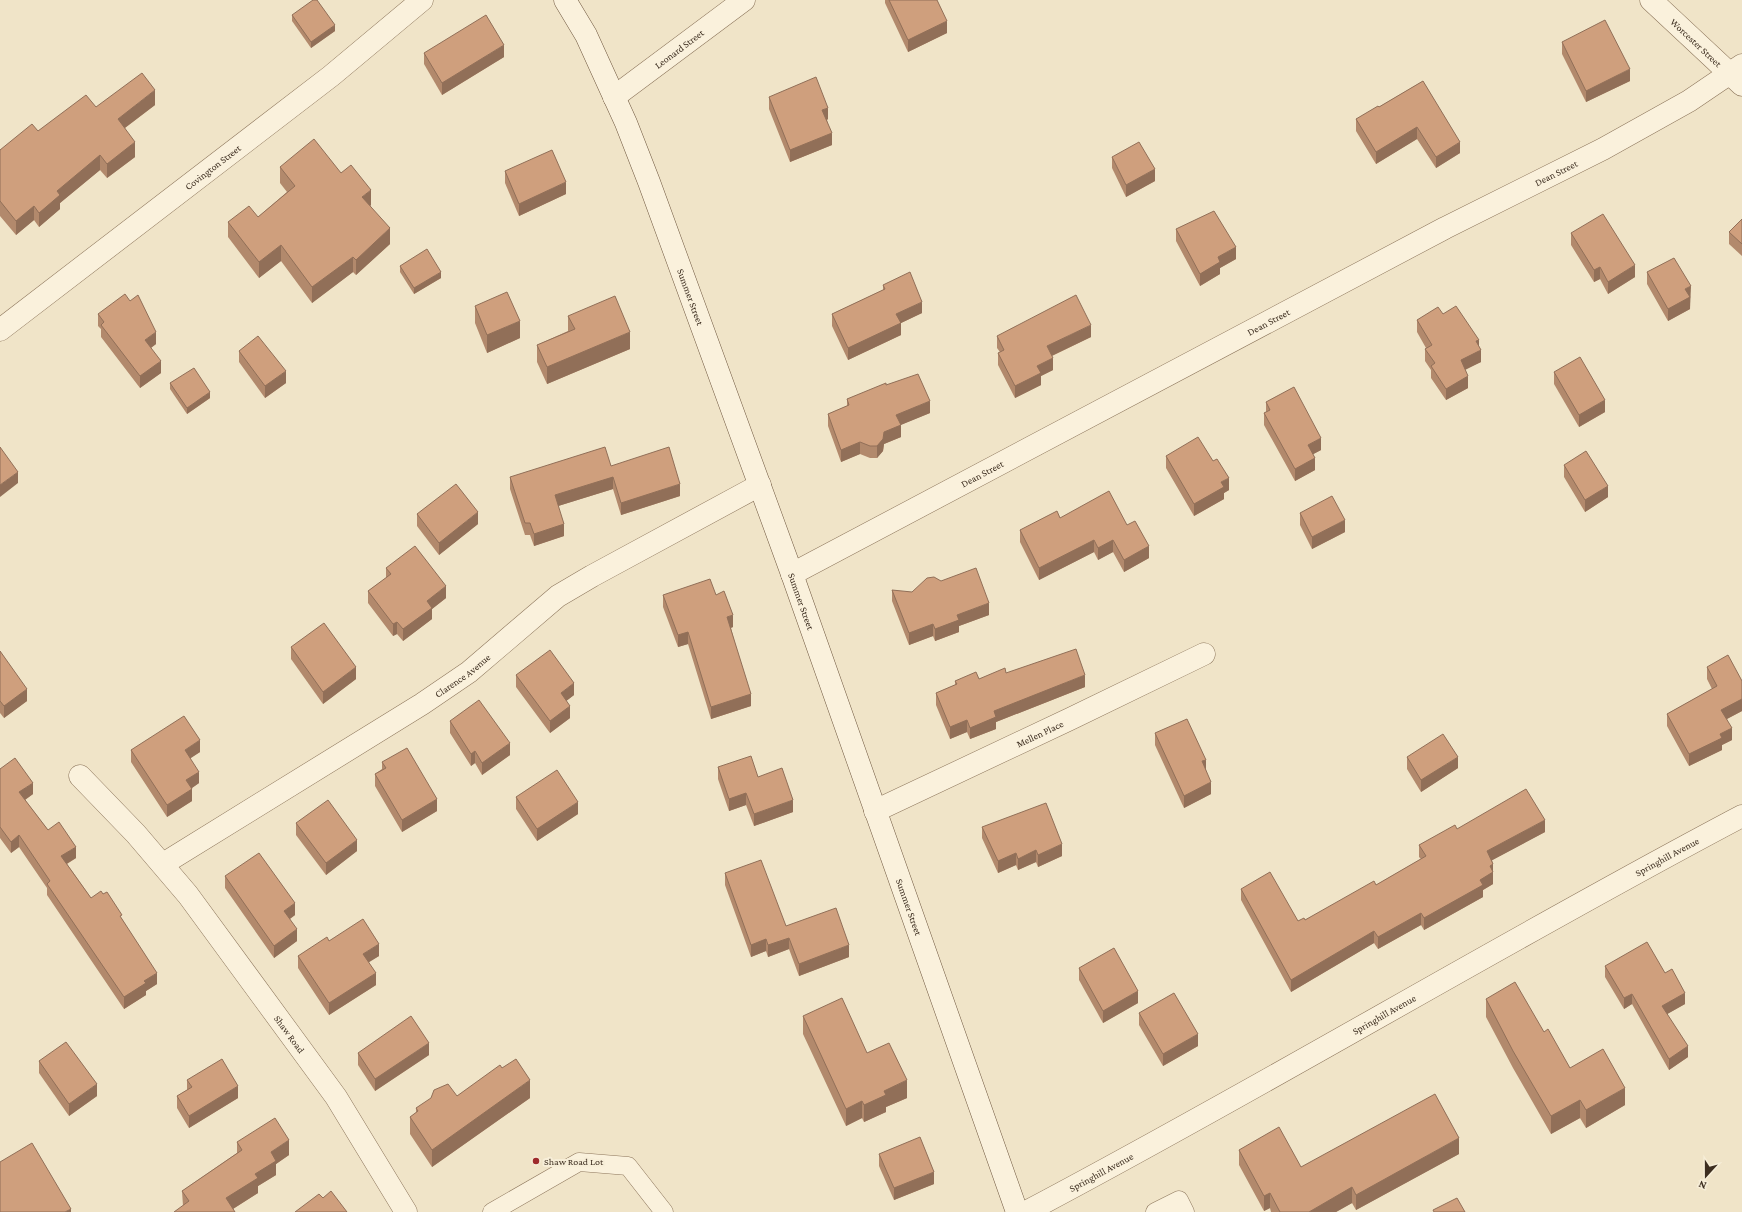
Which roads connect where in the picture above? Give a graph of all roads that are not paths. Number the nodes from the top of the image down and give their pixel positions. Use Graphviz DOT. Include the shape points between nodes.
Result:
graph roads {
  1 [pos="422,0"];
  2 [pos="565,0"];
  3 [pos="744,0"];
  4 [pos="1651,0"];
  5 [pos="1738,75"];
  6 [pos="614,97"];
  7 [pos="0,330"];
  8 [pos="760,485"];
  9 [pos="792,574"];
  10 [pos="1204,654"];
  11 [pos="80,776"];
  12 [pos="875,811"];
  13 [pos="1742,816"];
  14 [pos="163,864"];
  15 [pos="406,1212"];
  16 [pos="492,1212"];
  17 [pos="664,1212"];
  18 [pos="1017,1212"];
  19 [pos="1026,1212"];
  20 [pos="1155,1212"];
  21 [pos="1185,1212"];
  1 -- 7 [label="street, Covington Street" via="331,76"];
  2 -- 6 [label="street, Summer Street" via="586,35"];
  3 -- 6 [label="street, Leonard Street"];
  4 -- 5 [label="street, Worcester Street"];
  5 -- 9 [label="street, Dean Street" via="1603,149 1445,228"];
  6 -- 8 [label="street, Summer Street" via="649,182"];
  8 -- 9 [label="street, Summer Street"];
  8 -- 14 [label="street, Clarence Avenue" via="558,596 469,672 422,704"];
  9 -- 12 [label="street, Summer Street"];
  10 -- 12 [label="street, Mellen Place"];
  11 -- 14 [label="street, Shaw Road"];
  12 -- 18 [label="street, Summer Street"];
  13 -- 19 [label="street, Springhill Avenue" via="1636,872 1262,1083"];
  14 -- 15 [label="street, Shaw Road" via="336,1097"];
  16 -- 17 [label="lane" via="579,1162 628,1166"];
  20 -- 21 [label="lane" via="1179,1200"];
}
